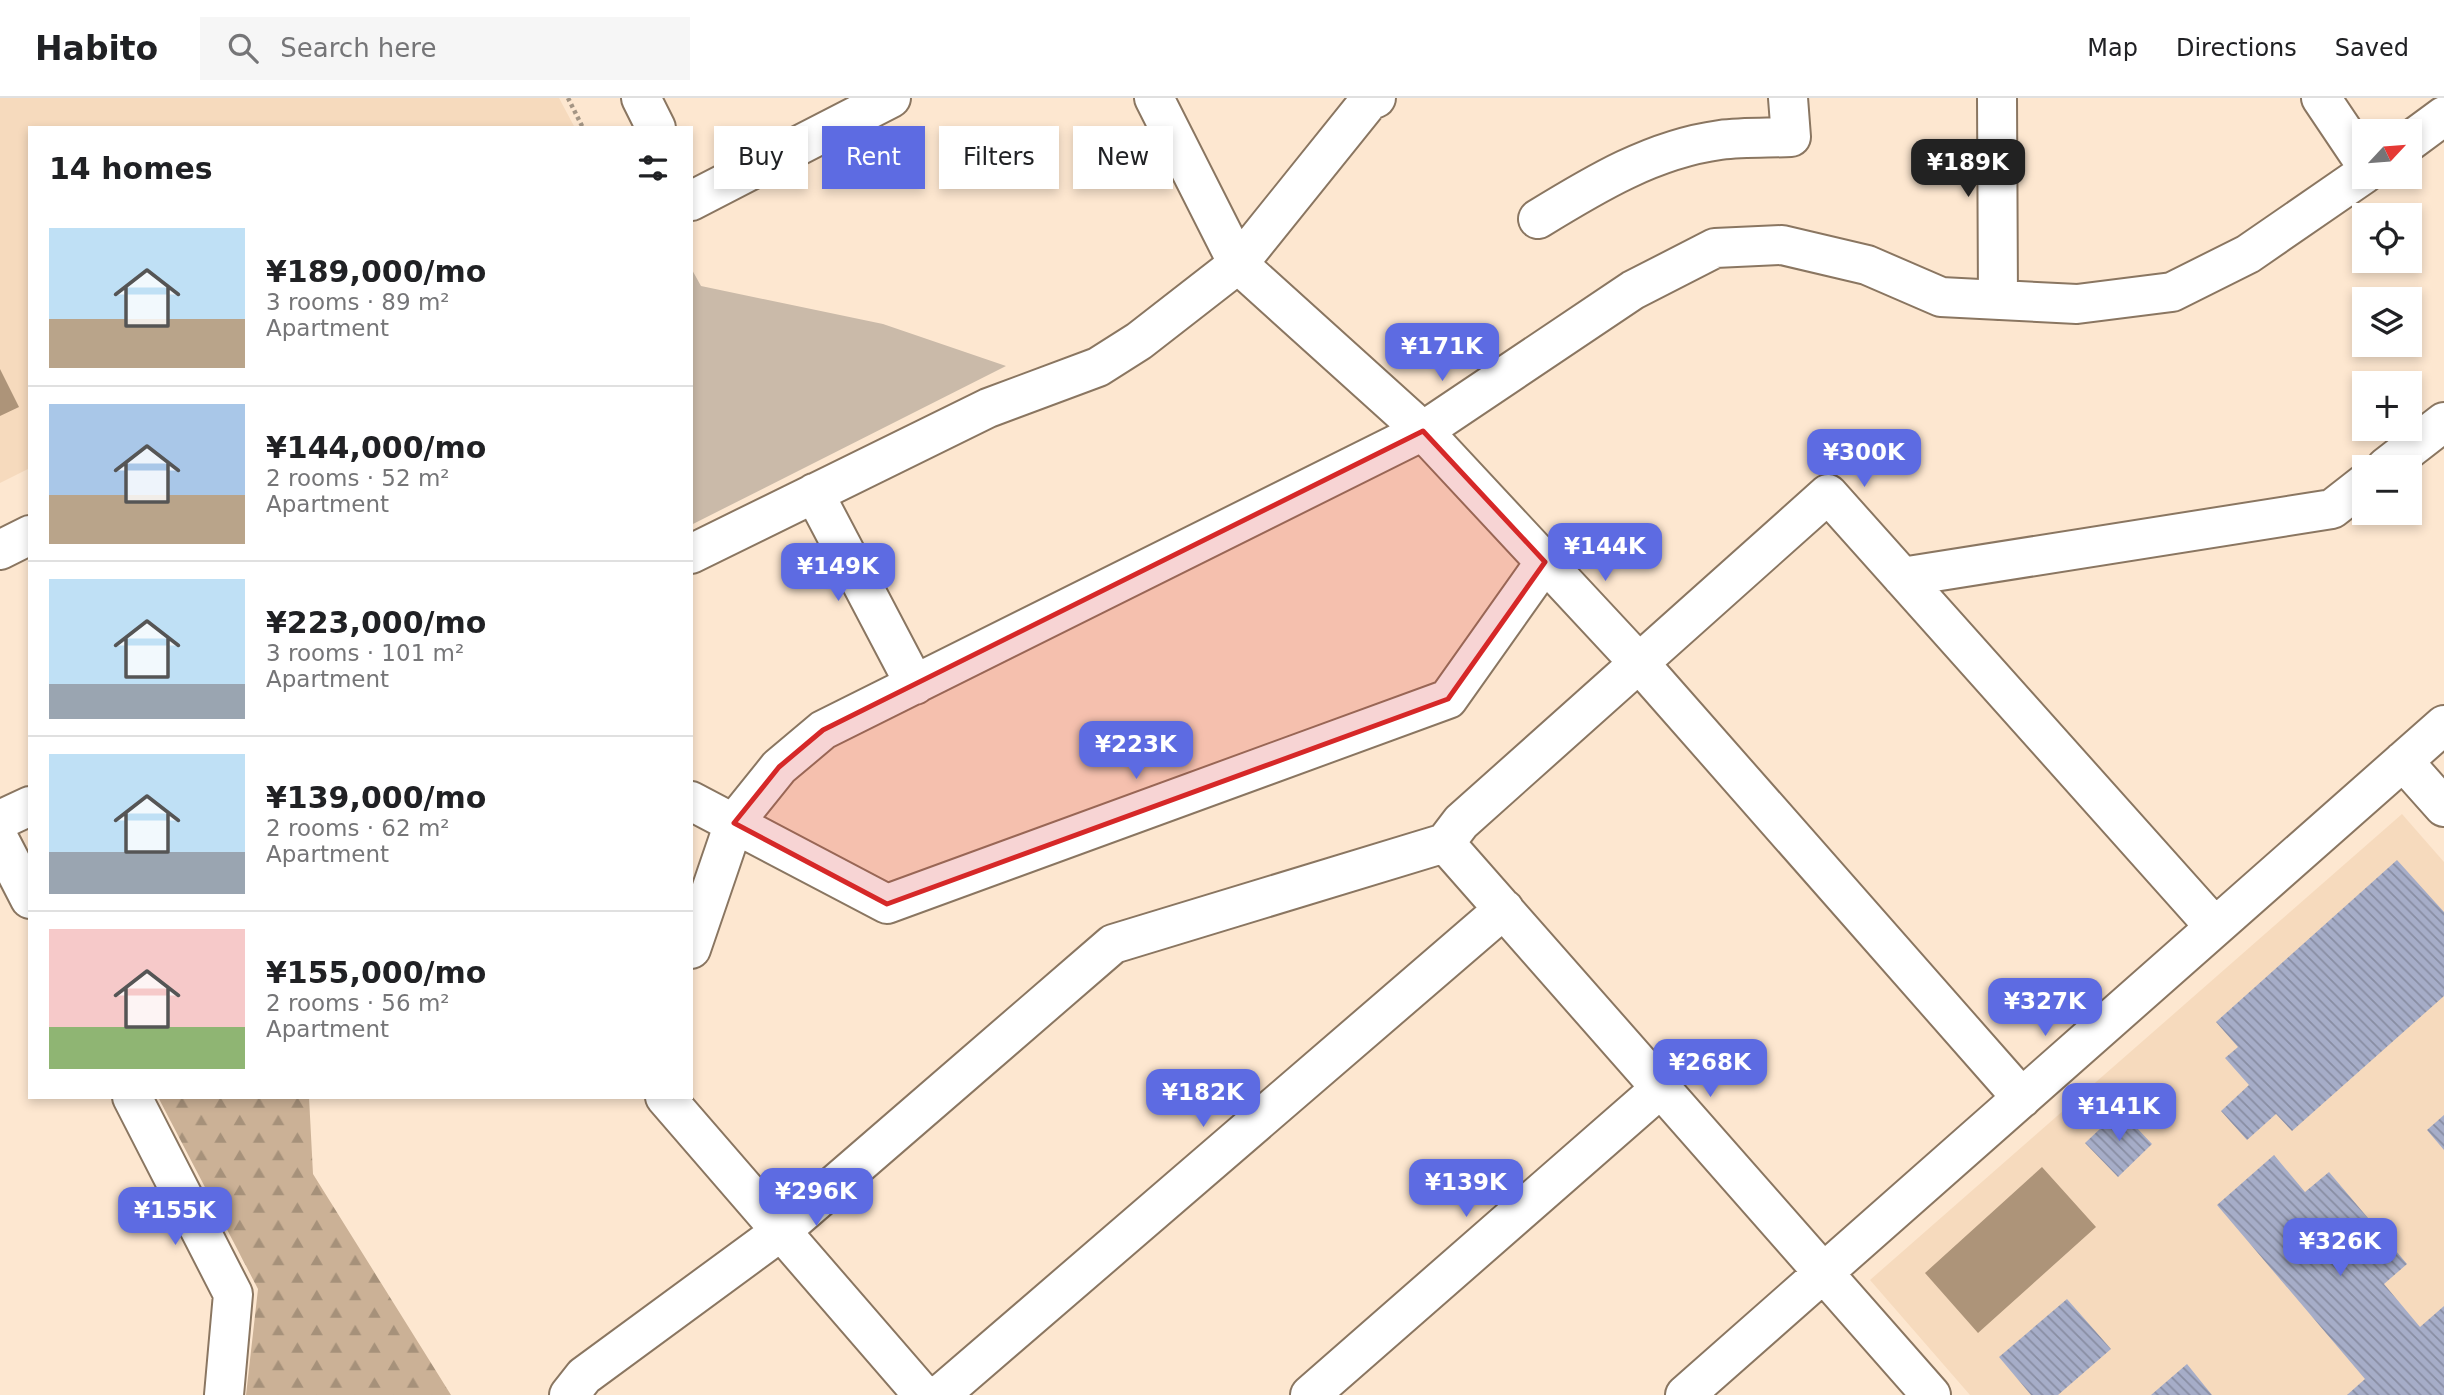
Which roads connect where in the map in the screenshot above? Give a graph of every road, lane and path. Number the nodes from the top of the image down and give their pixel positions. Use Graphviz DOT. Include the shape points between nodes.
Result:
graph roads {
  1 [pos="568,98"];
  2 [pos="642,98"];
  3 [pos="891,98"];
  4 [pos="1154,98"];
  5 [pos="1376,98"];
  6 [pos="1788,98"];
  7 [pos="1997,98"];
  8 [pos="2321,98"];
  9 [pos="2444,116"];
  10 [pos="582,126"];
  11 [pos="655,126"];
  12 [pos="2422,132"];
  13 [pos="2352,144"];
  14 [pos="2352,182"];
  15 [pos="693,198"];
  16 [pos="1538,219"];
  17 [pos="1238,264"];
  18 [pos="1998,300"];
  19 [pos="2444,422"];
  20 [pos="1423,431"];
  21 [pos="2401,455"];
  22 [pos="814,493"];
  23 [pos="2352,493"];
  24 [pos="28,536"];
  25 [pos="0,550"];
  26 [pos="693,553"];
  27 [pos="1545,562"];
  28 [pos="1902,577"];
  29 [pos="1639,663"];
  30 [pos="915,685"];
  31 [pos="2444,725"];
  32 [pos="2403,761"];
  33 [pos="693,803"];
  34 [pos="28,807"];
  35 [pos="2444,807"];
  36 [pos="0,820"];
  37 [pos="734,823"];
  38 [pos="0,841"];
  39 [pos="1446,842"];
  40 [pos="28,895"];
  41 [pos="1504,909"];
  42 [pos="2215,927"];
  43 [pos="693,943"];
  44 [pos="1661,1088"];
  45 [pos="2022,1098"];
  46 [pos="133,1099"];
  47 [pos="668,1099"];
  48 [pos="779,1231"];
  49 [pos="1823,1273"];
  50 [pos="585,1389"];
  51 [pos="224,1395"];
  52 [pos="923,1395"];
  53 [pos="940,1395"];
  54 [pos="1310,1395"];
  55 [pos="1685,1395"];
  56 [pos="1931,1395"];
  1 -- 10 [label="path"];
  2 -- 11 [label="street"];
  3 -- 15 [label="street"];
  4 -- 17 [label="street"];
  5 -- 17 [label="street"];
  6 -- 16 [label="street" via="1791,136 1720,140 1659,155 1603,179"];
  7 -- 18 [label="street"];
  8 -- 13 [label="street"];
  9 -- 12 [label="street"];
  14 -- 18 [label="street" via="2248,254 2172,292 2077,304"];
  17 -- 20 [label="street"];
  17 -- 22 [label="street" via="1098,367 988,408"];
  18 -- 20 [label="street" via="1941,297 1867,265 1782,245 1715,248 1633,290"];
  19 -- 21 [label="street"];
  20 -- 27 [label="street"];
  20 -- 30 [label="street"];
  22 -- 26 [label="street"];
  22 -- 30 [label="street"];
  23 -- 28 [label="street" via="2332,509"];
  24 -- 25 [label="street"];
  27 -- 29 [label="street"];
  27 -- 37 [label="street" via="1448,699 887,904"];
  28 -- 29 [label="street" via="1828,494"];
  28 -- 42 [label="street"];
  29 -- 39 [label="street" via="1461,822"];
  29 -- 45 [label="street"];
  30 -- 37 [label="street" via="823,730 779,767"];
  31 -- 32 [label="street"];
  32 -- 35 [label="street"];
  32 -- 42 [label="street"];
  33 -- 37 [label="street"];
  34 -- 36 [label="street"];
  37 -- 43 [label="street"];
  38 -- 40 [label="street"];
  39 -- 41 [label="street"];
  39 -- 48 [label="street" via="1113,944"];
  41 -- 44 [label="street"];
  41 -- 53 [label="street"];
  42 -- 45 [label="street"];
  44 -- 49 [label="street"];
  44 -- 54 [label="street"];
  45 -- 49 [label="street"];
  46 -- 51 [label="street" via="233,1294"];
  47 -- 48 [label="street"];
  48 -- 50 [label="street"];
  48 -- 52 [label="street"];
  49 -- 55 [label="street"];
  49 -- 56 [label="street"];
}
